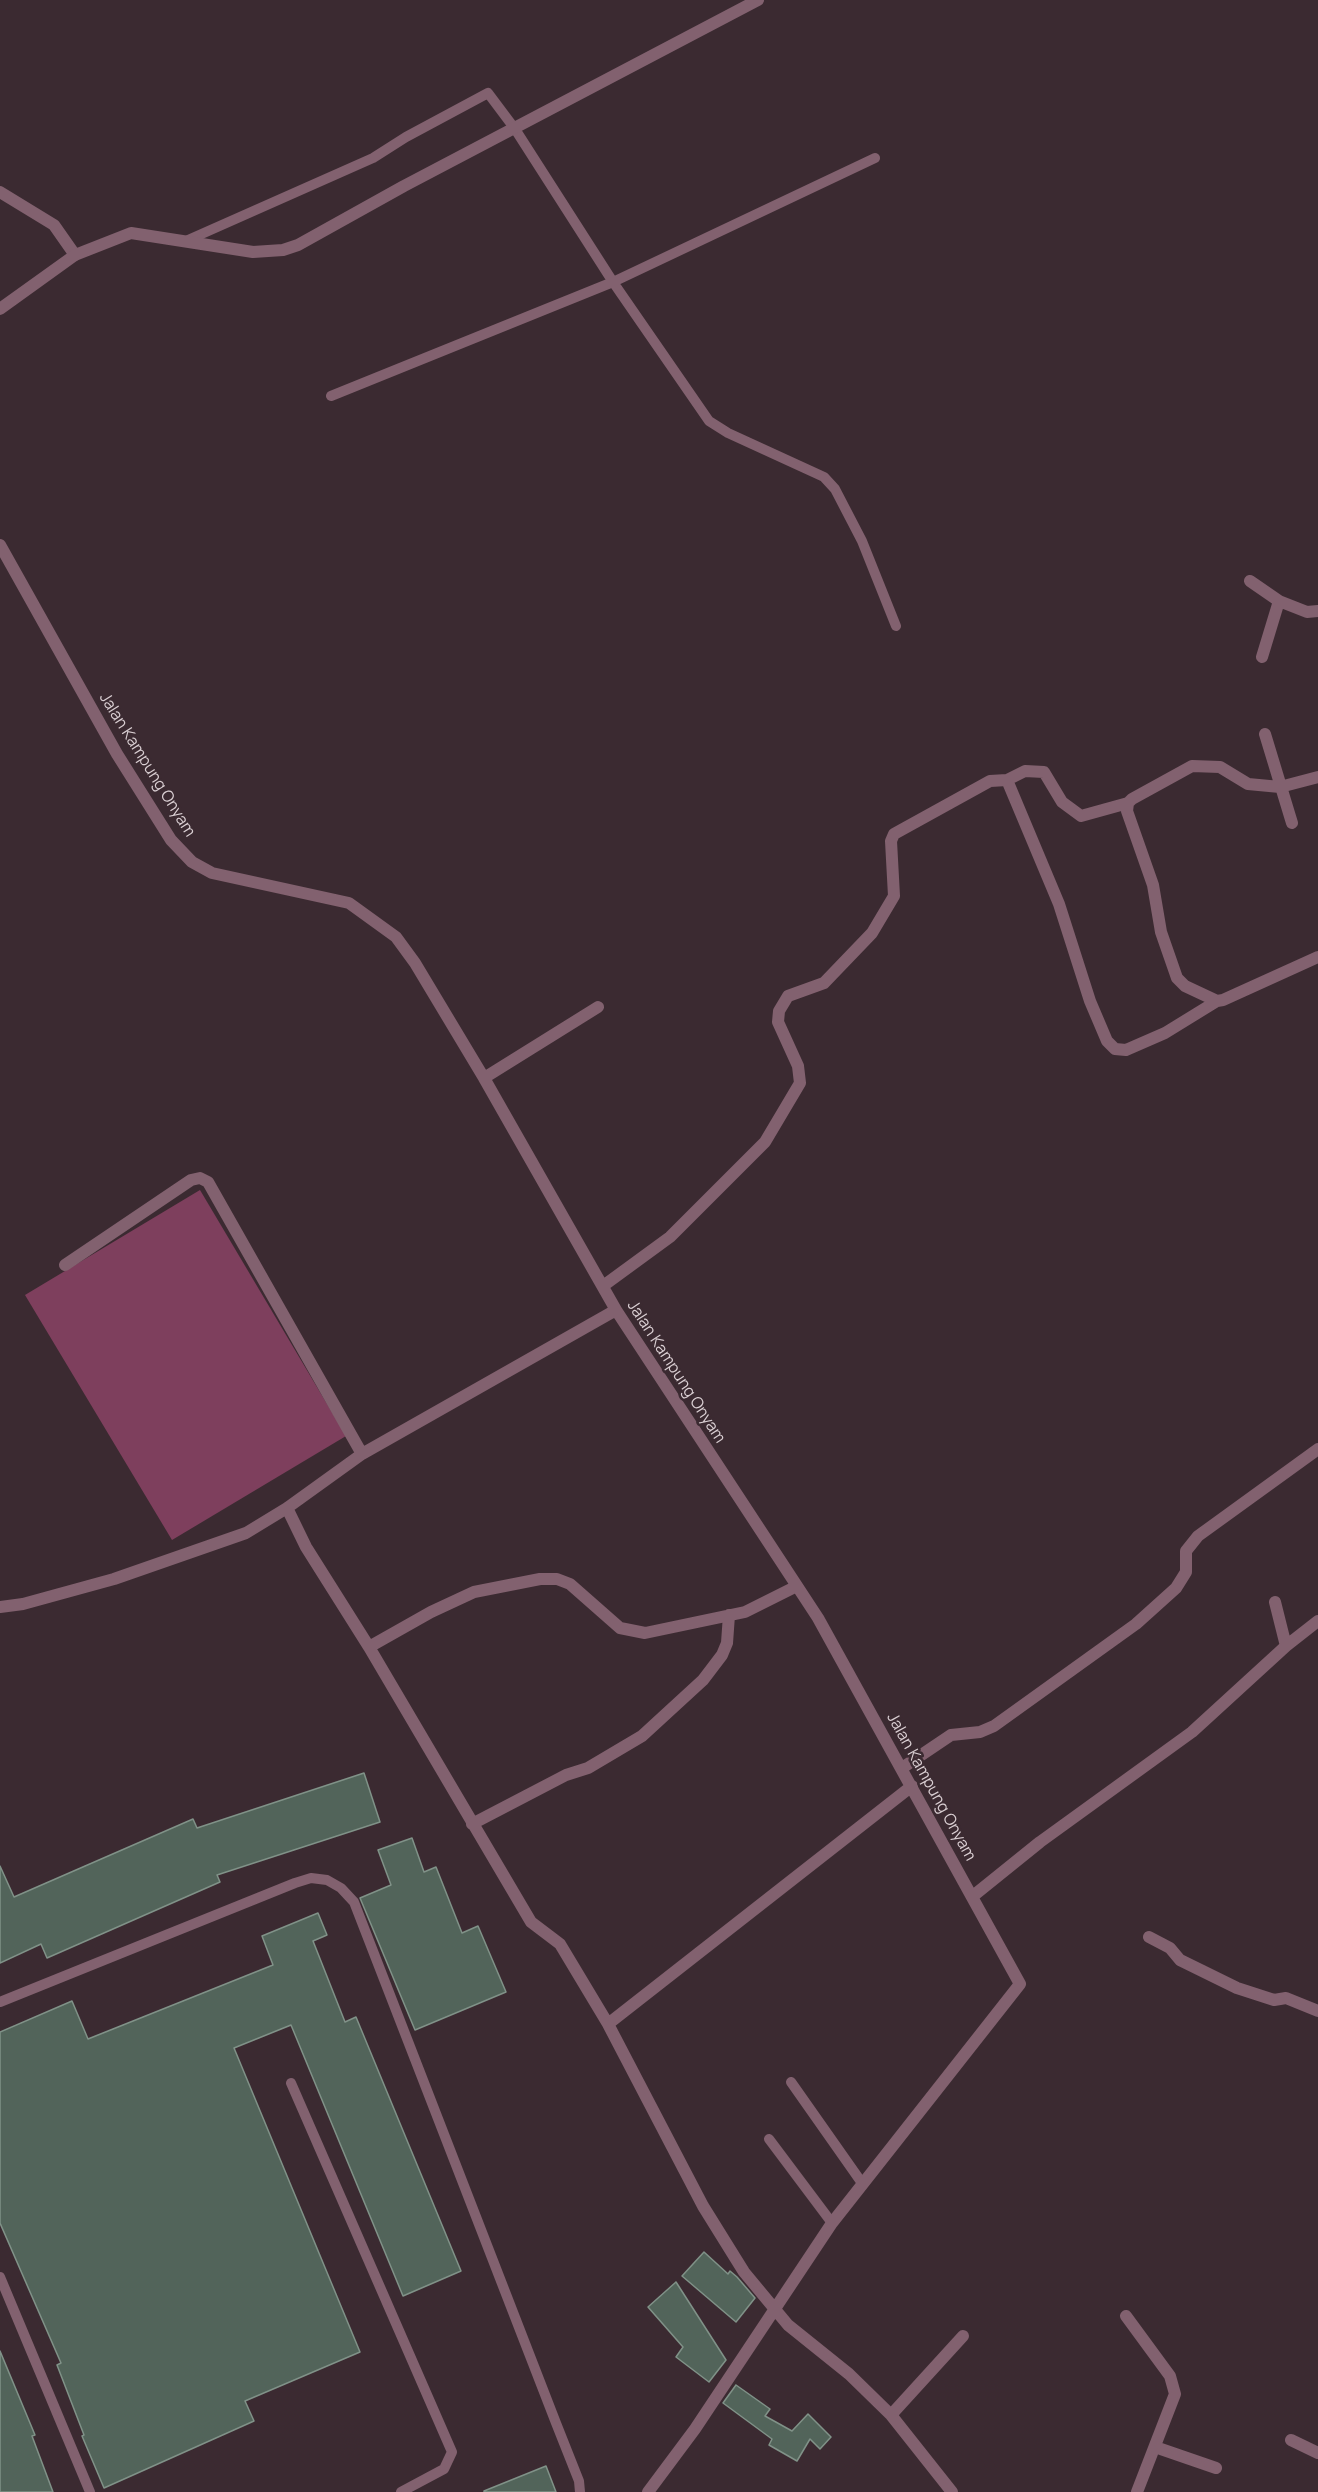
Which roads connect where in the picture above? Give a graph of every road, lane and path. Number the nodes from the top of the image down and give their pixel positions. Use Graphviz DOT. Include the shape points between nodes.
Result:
graph roads {
  1 [pos="758,0"];
  2 [pos="515,129"];
  3 [pos="875,158"];
  4 [pos="0,192"];
  5 [pos="188,240"];
  6 [pos="75,255"];
  7 [pos="613,282"];
  8 [pos="0,309"];
  9 [pos="331,396"];
  10 [pos="0,545"];
  11 [pos="1250,581"];
  12 [pos="1279,601"];
  13 [pos="1318,611"];
  14 [pos="896,626"];
  15 [pos="1262,657"];
  16 [pos="1265,734"];
  17 [pos="1318,777"];
  18 [pos="1007,780"];
  19 [pos="1281,787"];
  20 [pos="1128,803"];
  21 [pos="1292,824"];
  22 [pos="1318,957"];
  23 [pos="1217,1001"];
  24 [pos="598,1007"];
  25 [pos="484,1078"];
  26 [pos="65,1265"];
  27 [pos="603,1286"];
  28 [pos="616,1310"];
  29 [pos="1318,1449"];
  30 [pos="362,1454"];
  31 [pos="287,1508"];
  32 [pos="797,1586"];
  33 [pos="1275,1602"];
  34 [pos="0,1607"];
  35 [pos="729,1615"];
  36 [pos="1318,1621"];
  37 [pos="1286,1646"];
  38 [pos="369,1647"];
  39 [pos="902,1768"];
  40 [pos="912,1786"];
  41 [pos="472,1824"];
  42 [pos="973,1896"];
  43 [pos="1149,1937"];
  44 [pos="0,2002"];
  45 [pos="1318,2011"];
  46 [pos="608,2024"];
  47 [pos="791,2082"];
  48 [pos="291,2083"];
  49 [pos="769,2139"];
  50 [pos="862,2183"];
  51 [pos="832,2223"];
  52 [pos="0,2277"];
  53 [pos="773,2310"];
  54 [pos="1126,2316"];
  55 [pos="963,2336"];
  56 [pos="891,2415"];
  57 [pos="1291,2440"];
  58 [pos="1155,2447"];
  59 [pos="1318,2453"];
  60 [pos="1216,2468"];
  61 [pos="90,2492"];
  62 [pos="401,2492"];
  63 [pos="580,2492"];
  64 [pos="648,2492"];
  65 [pos="952,2492"];
  66 [pos="1137,2492"];
  1 -- 2 [label="street"];
  2 -- 5 [label="street" via="290,248 253,252"];
  2 -- 5 [label="lane" via="488,93 373,158"];
  2 -- 7 [label="lane"];
  3 -- 7 [label="lane"];
  4 -- 6 [label="street" via="54,225"];
  5 -- 6 [label="street" via="131,232"];
  6 -- 8 [label="street"];
  7 -- 9 [label="lane"];
  7 -- 14 [label="lane" via="709,421 829,481 862,541"];
  10 -- 25 [label="street, Jalan Kampung Onyam" via="117,754 171,840 192,862 212,873 349,903 373,919 396,937 415,963"];
  11 -- 12 [label="street"];
  12 -- 13 [label="street" via="1307,612"];
  12 -- 15 [label="street"];
  16 -- 19 [label="street"];
  17 -- 19 [label="street"];
  18 -- 20 [label="street" via="1025,771 1044,772 1062,802 1081,816"];
  18 -- 23 [label="street" via="1059,904 1107,1041 1115,1049 1126,1050 1165,1034"];
  18 -- 27 [label="street" via="990,781 894,834 894,896 872,933 824,983 788,996 778,1011 778,1023 798,1066 800,1083 765,1142 669,1237"];
  19 -- 20 [label="street" via="1248,784 1220,767 1192,766"];
  19 -- 21 [label="street"];
  20 -- 23 [label="street" via="1127,811 1153,885 1161,932 1177,978"];
  22 -- 23 [label="street"];
  24 -- 25 [label="street"];
  25 -- 27 [label="street, Jalan Kampung Onyam"];
  26 -- 30 [label="street" via="191,1180 200,1178 208,1182"];
  27 -- 28 [label="street, Jalan Kampung Onyam"];
  28 -- 30 [label="street"];
  28 -- 32 [label="street, Jalan Kampung Onyam"];
  29 -- 39 [label="street" via="1198,1536 1186,1551 1186,1572 1176,1588 1136,1624 993,1726 980,1732 951,1735"];
  30 -- 31 [label="street"];
  31 -- 34 [label="street" via="246,1533 189,1554 114,1579"];
  31 -- 38 [label="street"];
  32 -- 35 [label="street" via="745,1612"];
  32 -- 39 [label="street, Jalan Kampung Onyam"];
  33 -- 37 [label="street"];
  35 -- 38 [label="street" via="645,1633 620,1628 570,1584 540,1579 474,1592"];
  35 -- 41 [label="street" via="722,1655 703,1680 642,1736 588,1768"];
  36 -- 37 [label="street"];
  37 -- 42 [label="street" via="1192,1732 1040,1842"];
  38 -- 41 [label="street"];
  39 -- 40 [label="street, Jalan Kampung Onyam"];
  40 -- 42 [label="street, Jalan Kampung Onyam"];
  40 -- 46 [label="street"];
  41 -- 46 [label="street" via="531,1922 560,1944"];
  42 -- 50 [label="street, Jalan Kampung Onyam" via="1020,1984"];
  43 -- 45 [label="street" via="1170,1948 1180,1960 1237,1988 1274,2000 1293,2000"];
  44 -- 63 [label="lane" via="295,1882 311,1878 341,1888 354,1902 579,2481"];
  46 -- 53 [label="street" via="703,2206"];
  47 -- 50 [label="lane"];
  48 -- 62 [label="lane" via="452,2452 444,2469"];
  49 -- 51 [label="lane"];
  50 -- 51 [label="street, Jalan Kampung Onyam"];
  51 -- 53 [label="street, Jalan Kampung Onyam"];
  52 -- 61 [label="lane"];
  53 -- 56 [label="street"];
  53 -- 64 [label="street, Jalan Kampung Onyam" via="695,2429"];
  54 -- 58 [label="street" via="1175,2385"];
  55 -- 56 [label="street"];
  56 -- 65 [label="street"];
  57 -- 59 [label="street"];
  58 -- 60 [label="street"];
  58 -- 66 [label="street"];
}
